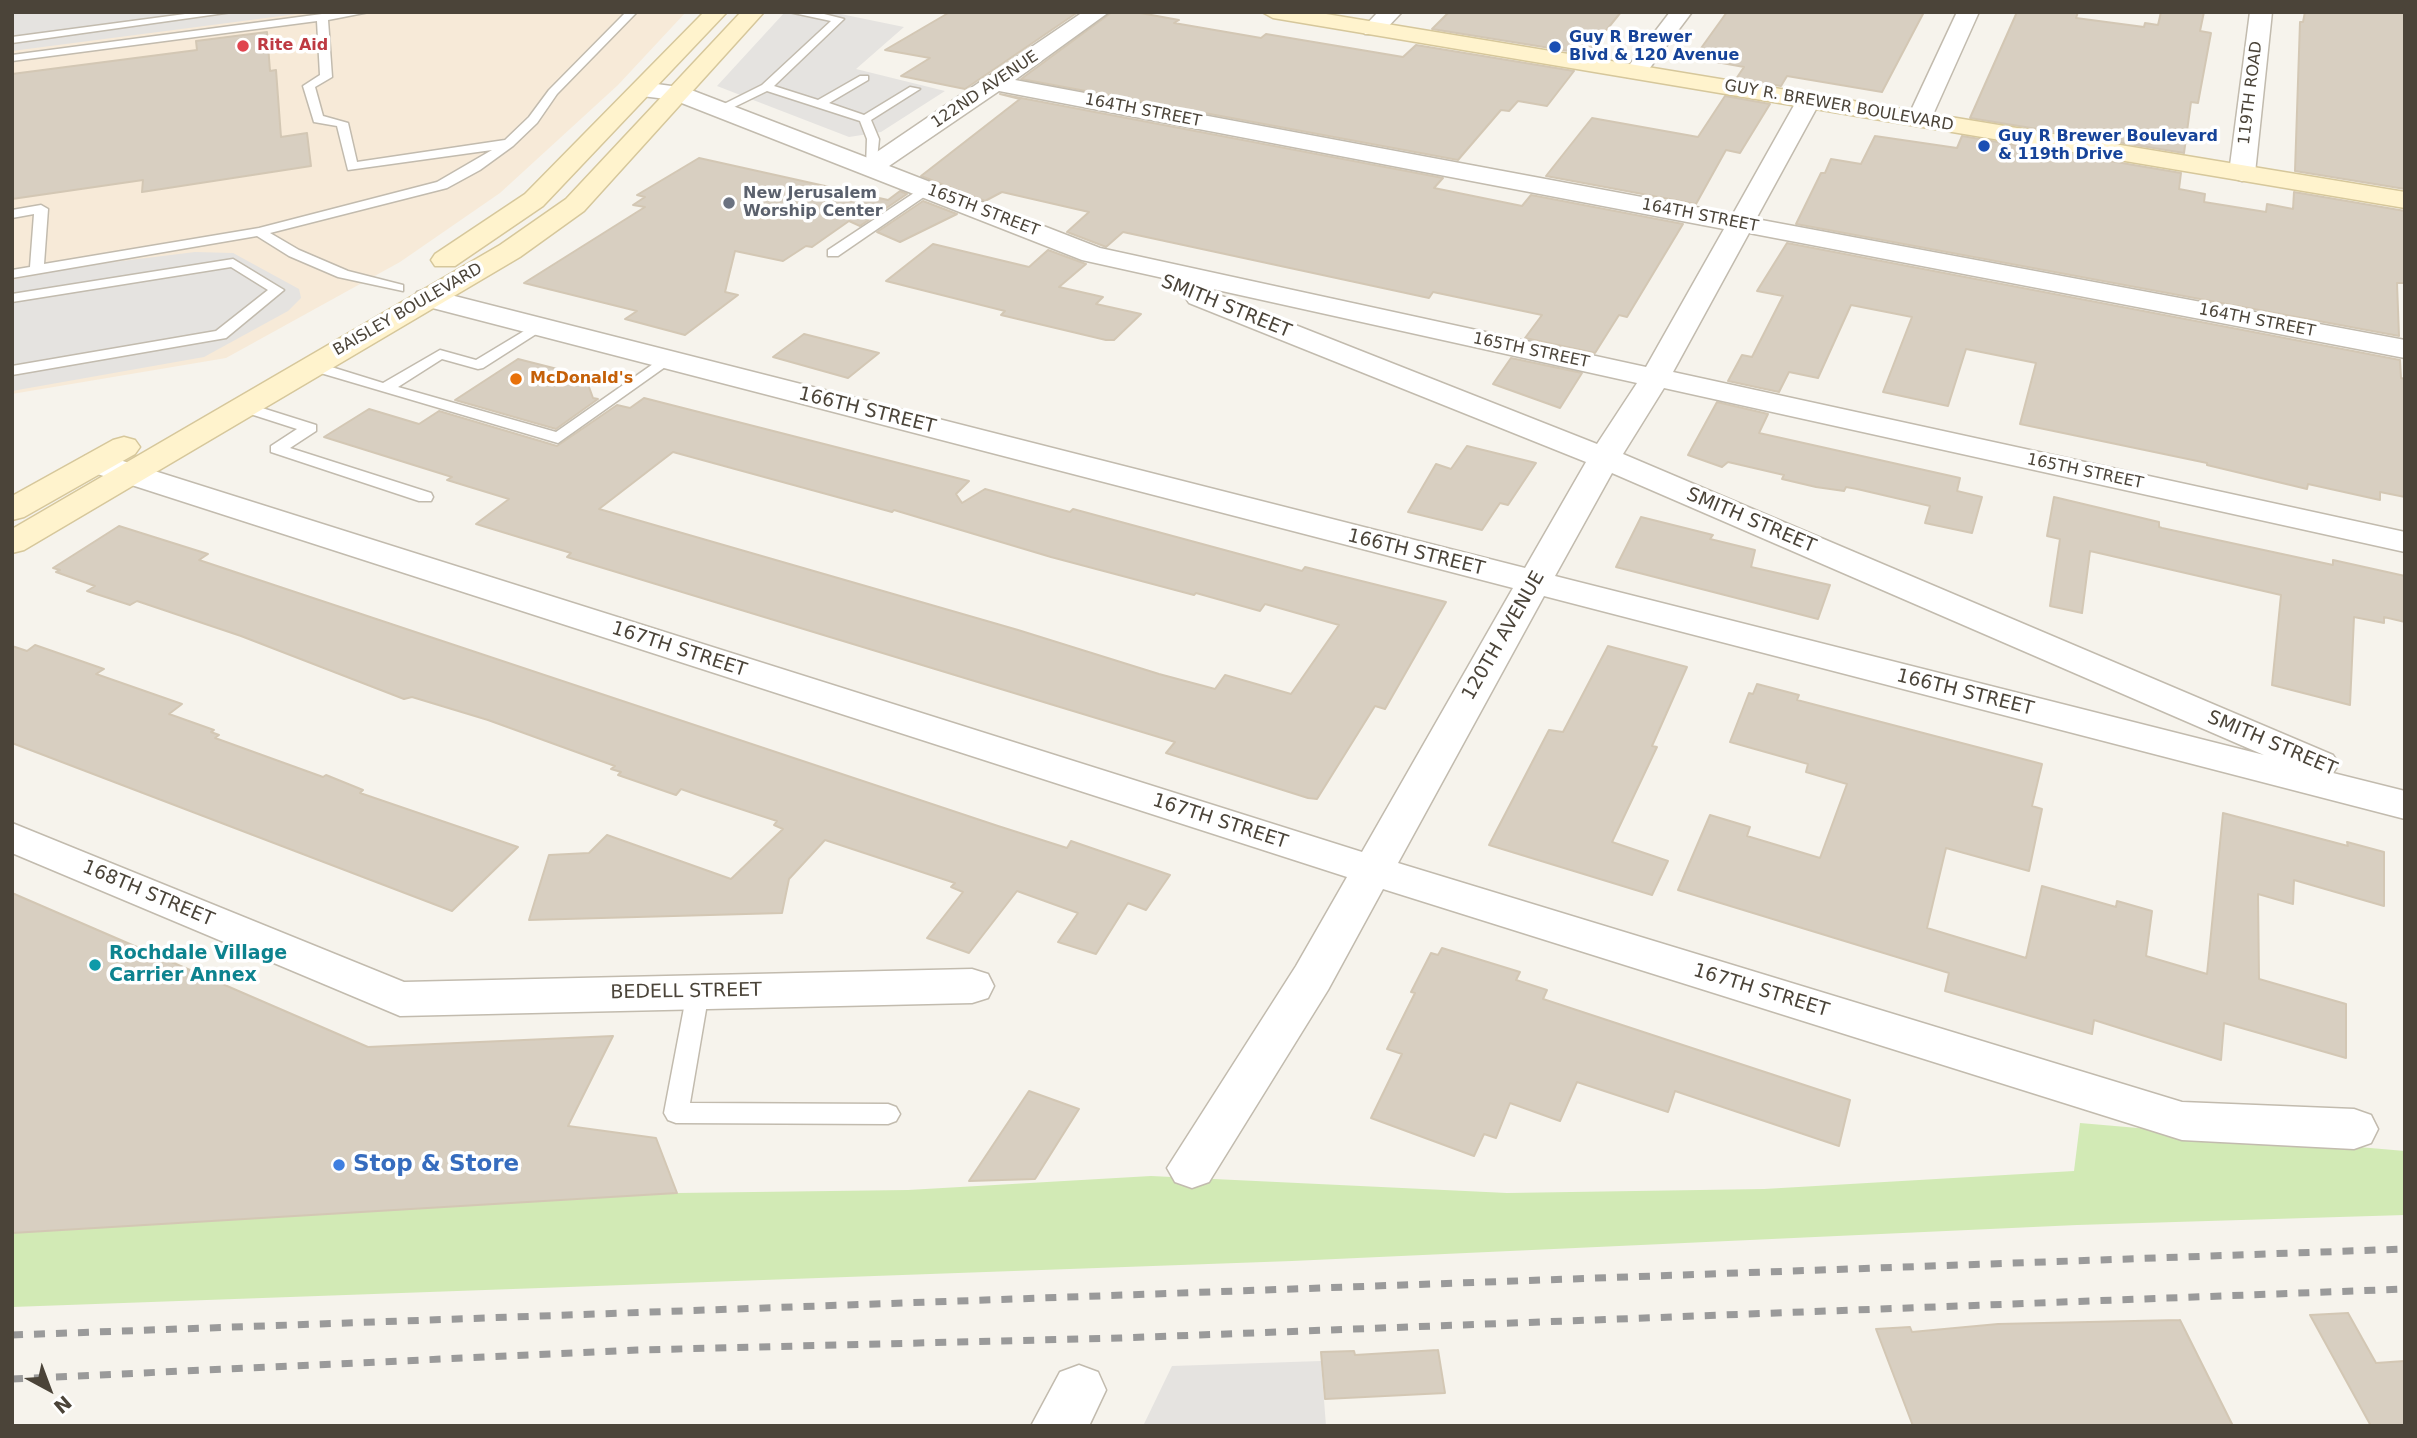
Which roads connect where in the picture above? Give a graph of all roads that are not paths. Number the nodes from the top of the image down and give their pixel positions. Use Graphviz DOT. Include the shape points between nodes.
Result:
graph roads {
  1 [pos="227,12"];
  2 [pos="364,12"];
  3 [pos="632,12"];
  4 [pos="716,12"];
  5 [pos="753,12"];
  6 [pos="794,12"];
  7 [pos="1098,12"];
  8 [pos="1273,12"];
  9 [pos="1391,12"];
  10 [pos="1681,12"];
  11 [pos="1968,12"];
  12 [pos="2262,12"];
  13 [pos="322,18"];
  14 [pos="1373,29"];
  15 [pos="12,40"];
  16 [pos="12,58"];
  17 [pos="1635,72"];
  18 [pos="864,78"];
  19 [pos="995,83"];
  20 [pos="766,88"];
  21 [pos="642,89"];
  22 [pos="914,89"];
  23 [pos="678,93"];
  24 [pos="1809,100"];
  25 [pos="819,104"];
  26 [pos="720,109"];
  27 [pos="865,119"];
  28 [pos="1919,119"];
  29 [pos="509,143"];
  30 [pos="872,167"];
  31 [pos="2242,173"];
  32 [pos="928,190"];
  33 [pos="2405,200"];
  34 [pos="12,214"];
  35 [pos="1740,223"];
  36 [pos="259,232"];
  37 [pos="833,253"];
  38 [pos="1092,254"];
  39 [pos="37,269"];
  40 [pos="12,274"];
  41 [pos="413,293"];
  42 [pos="12,298"];
  43 [pos="1336,308"];
  44 [pos="539,327"];
  45 [pos="1299,337"];
  46 [pos="2405,349"];
  47 [pos="668,360"];
  48 [pos="312,366"];
  49 [pos="12,371"];
  50 [pos="1655,378"];
  51 [pos="385,388"];
  52 [pos="243,407"];
  53 [pos="1604,458"];
  54 [pos="113,469"];
  55 [pos="425,497"];
  56 [pos="12,512"];
  57 [pos="41,526"];
  58 [pos="2405,542"];
  59 [pos="12,543"];
  60 [pos="1534,583"];
  61 [pos="2405,803"];
  62 [pos="12,837"];
  63 [pos="1372,869"];
  64 [pos="972,986"];
  65 [pos="698,992"];
  66 [pos="400,999"];
  67 [pos="888,1114"];
  68 [pos="2354,1129"];
  69 [pos="1192,1168"];
  1 -- 15 [label="lane"];
  2 -- 13 [label="lane"];
  3 -- 29 [label="lane" via="552,92 533,120"];
  4 -- 21 [label="main road, BAISLEY BOULEVARD"];
  5 -- 23 [label="main road, BAISLEY BOULEVARD"];
  6 -- 20 [label="lane" via="839,19"];
  7 -- 19 [label="street, 122ND AVENUE"];
  8 -- 14 [label="main road, GUY R. BREWER BOULEVARD"];
  9 -- 14 [label="street"];
  10 -- 17 [label="street"];
  11 -- 28 [label="street"];
  12 -- 31 [label="street, 119TH ROAD"];
  13 -- 16 [label="lane"];
  13 -- 29 [label="lane" via="326,77 309,86 318,119 342,123 352,167"];
  14 -- 17 [label="main road, GUY R. BREWER BOULEVARD"];
  17 -- 24 [label="main road, GUY R. BREWER BOULEVARD"];
  18 -- 25 [label="lane"];
  19 -- 30 [label="street, 122ND AVENUE"];
  19 -- 35 [label="street, 164TH STREET"];
  20 -- 25 [label="lane"];
  20 -- 26 [label="lane"];
  21 -- 23 [label="street, 165TH STREET"];
  21 -- 41 [label="main road, BAISLEY BOULEVARD" via="534,201"];
  22 -- 27 [label="lane"];
  23 -- 26 [label="street, 165TH STREET"];
  23 -- 41 [label="main road, BAISLEY BOULEVARD" via="575,205 510,251"];
  24 -- 28 [label="main road, GUY R. BREWER BOULEVARD"];
  24 -- 35 [label="street, 120TH AVENUE"];
  25 -- 27 [label="lane"];
  26 -- 30 [label="street, 165TH STREET"];
  27 -- 30 [label="lane" via="873,139"];
  28 -- 31 [label="main road, GUY R. BREWER BOULEVARD"];
  29 -- 36 [label="lane" via="442,185"];
  30 -- 32 [label="street, 165TH STREET"];
  31 -- 33 [label="main road, GUY R. BREWER BOULEVARD"];
  32 -- 37 [label="lane"];
  32 -- 38 [label="street, 165TH STREET"];
  34 -- 39 [label="lane" via="41,209"];
  35 -- 46 [label="street, 164TH STREET"];
  35 -- 50 [label="street, 120TH AVENUE"];
  36 -- 39 [label="lane"];
  36 -- 41 [label="lane" via="343,274"];
  38 -- 43 [label="street, 165TH STREET"];
  38 -- 45 [label="street, SMITH STREET"];
  39 -- 40 [label="lane"];
  41 -- 44 [label="street, 166TH STREET"];
  41 -- 48 [label="main road, BAISLEY BOULEVARD"];
  41 -- 54 [label="main road, BAISLEY BOULEVARD"];
  42 -- 49 [label="lane" via="233,263 278,290 221,335"];
  43 -- 45 [label="street"];
  43 -- 50 [label="street, 165TH STREET"];
  44 -- 47 [label="street, 166TH STREET"];
  44 -- 51 [label="lane" via="478,365 440,354"];
  45 -- 53 [label="street, SMITH STREET"];
  47 -- 51 [label="lane" via="558,438"];
  47 -- 60 [label="street, 166TH STREET"];
  48 -- 51 [label="lane"];
  48 -- 52 [label="main road, BAISLEY BOULEVARD"];
  50 -- 53 [label="street, 120TH AVENUE"];
  50 -- 58 [label="street, 165TH STREET"];
  52 -- 54 [label="main road, BAISLEY BOULEVARD"];
  52 -- 55 [label="lane" via="310,428 277,449"];
  53 -- 60 [label="street, 120TH AVENUE"];
  53 -- 61 [label="street, SMITH STREET"];
  54 -- 56 [label="main road, BAISLEY BOULEVARD"];
  54 -- 57 [label="main road, BAISLEY BOULEVARD"];
  54 -- 63 [label="street, 167TH STREET"];
  56 -- 57 [label="lane"];
  57 -- 59 [label="main road, BAISLEY BOULEVARD"];
  60 -- 61 [label="street, 166TH STREET"];
  60 -- 63 [label="street, 120TH AVENUE"];
  62 -- 66 [label="street, 168TH STREET"];
  63 -- 68 [label="street, 167TH STREET" via="2182,1121"];
  63 -- 69 [label="street, 120TH AVENUE" via="1312,978"];
  64 -- 65 [label="street, BEDELL STREET"];
  65 -- 66 [label="street, BEDELL STREET"];
  65 -- 67 [label="lane" via="676,1113"];
}
